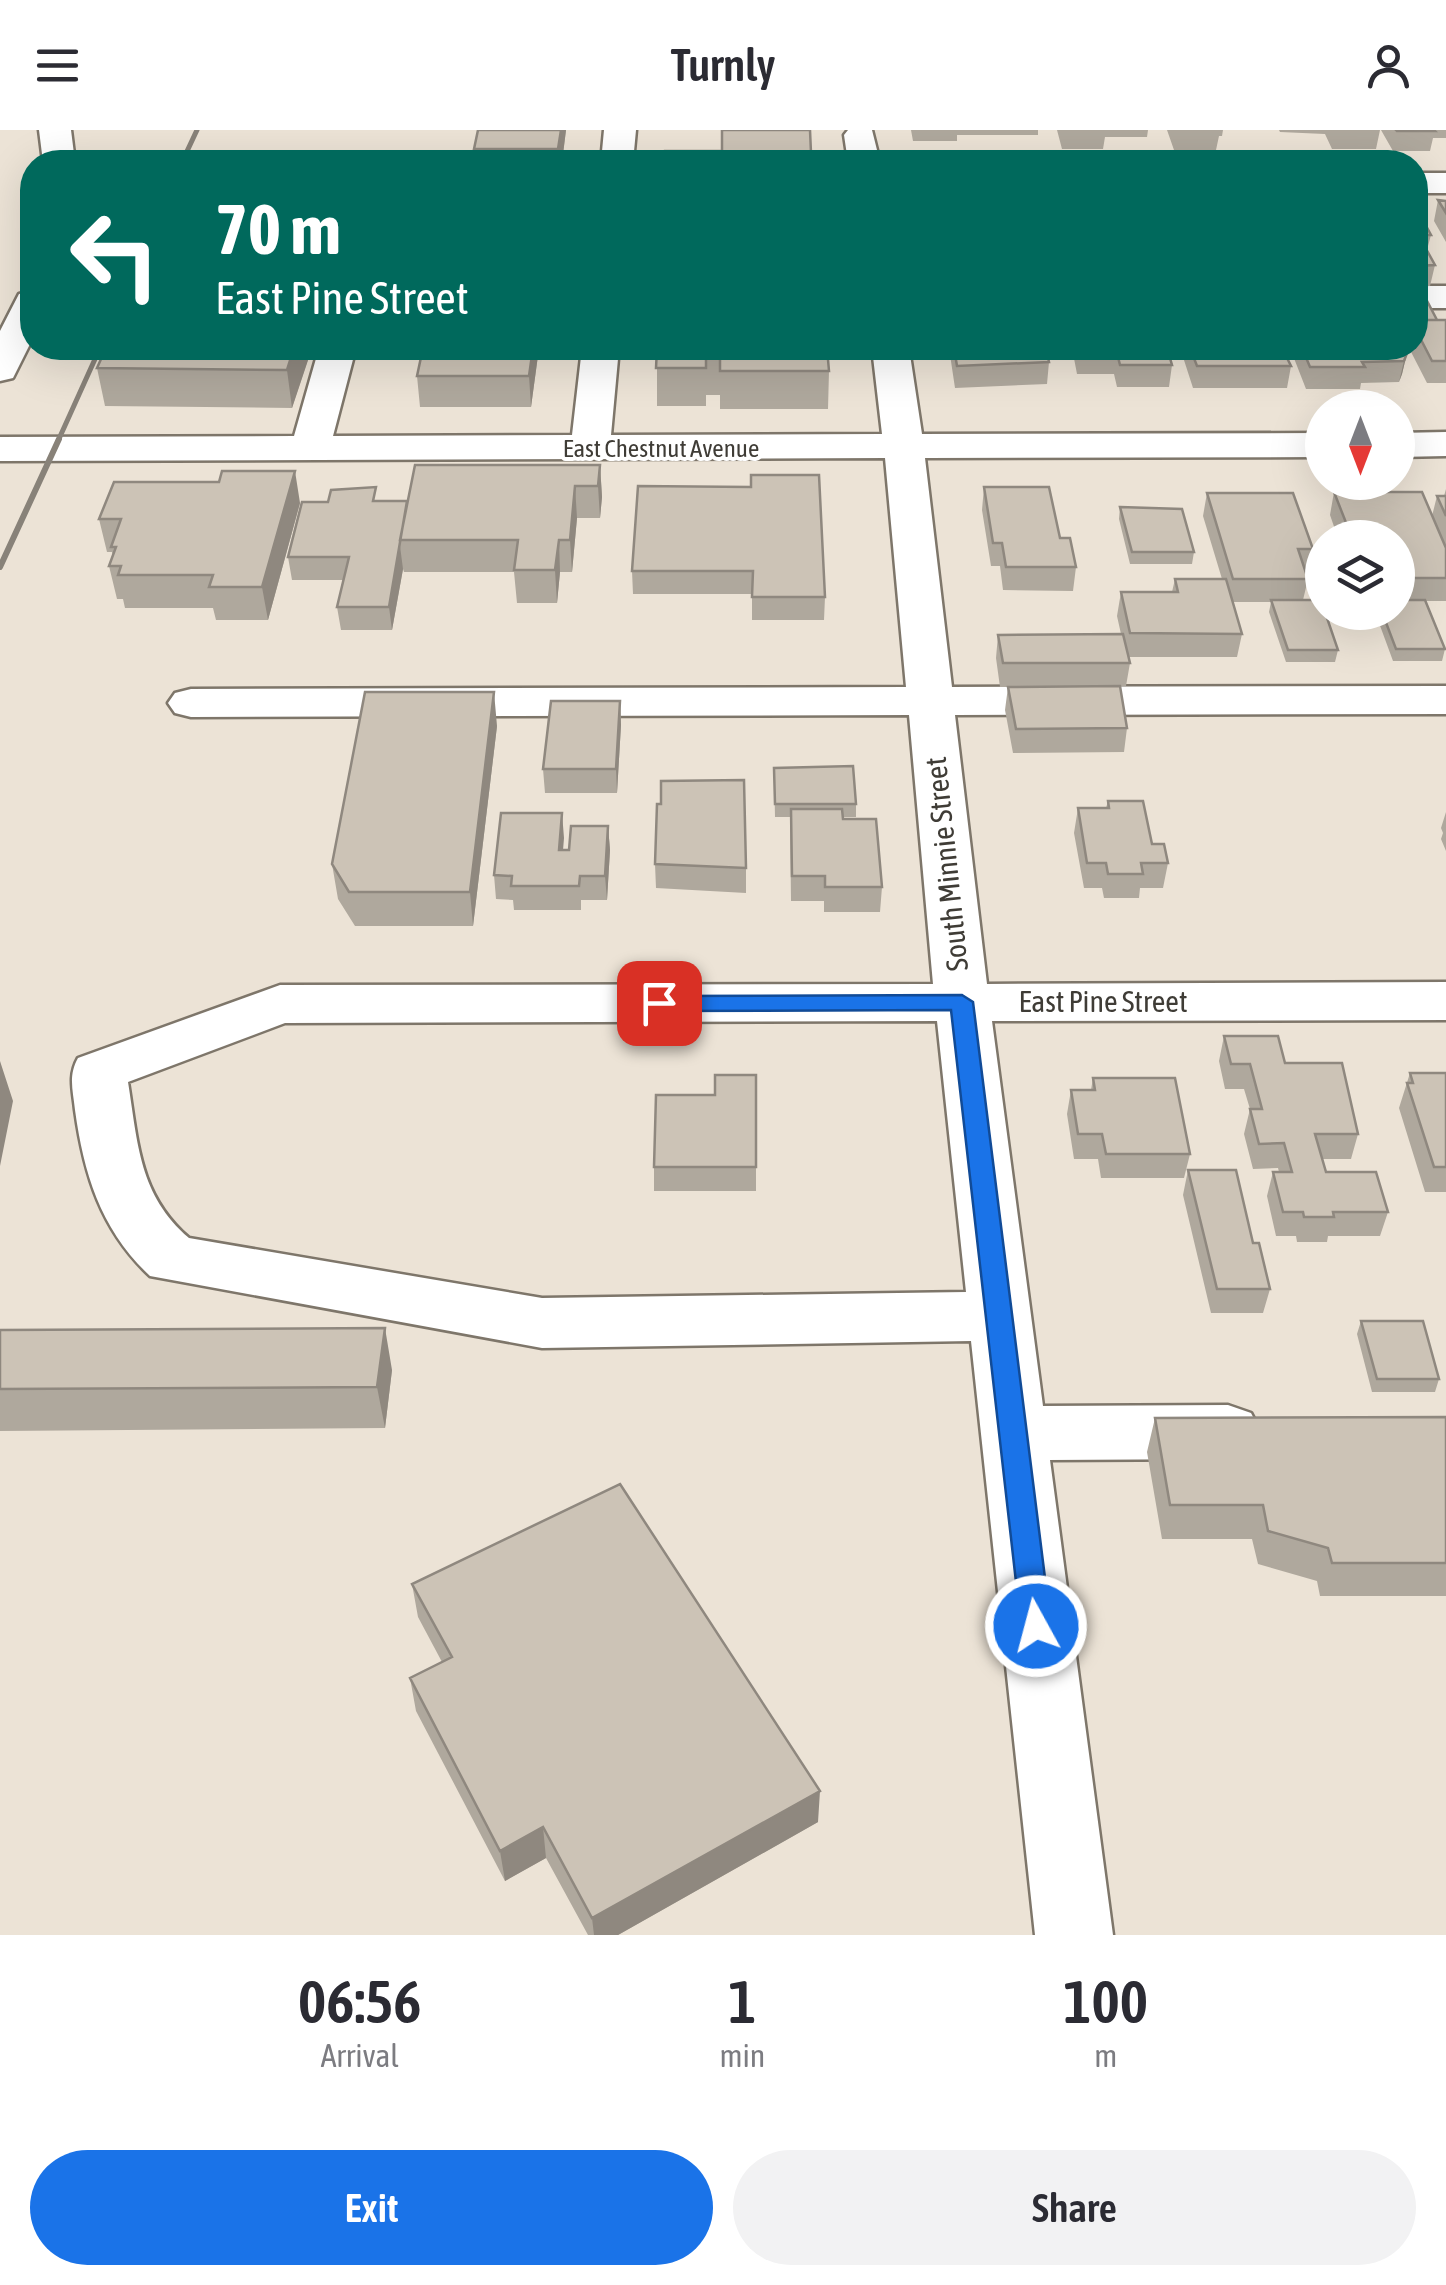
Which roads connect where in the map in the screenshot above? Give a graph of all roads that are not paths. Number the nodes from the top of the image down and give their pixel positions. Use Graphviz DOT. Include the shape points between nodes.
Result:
graph roads {
  1 [pos="20,328"];
  2 [pos="334,360"];
  3 [pos="599,360"];
  4 [pos="892,360"];
  5 [pos="0,370"];
  6 [pos="1446,444"];
  7 [pos="1415,445"];
  8 [pos="1305,446"];
  9 [pos="590,448"];
  10 [pos="904,448"];
  11 [pos="0,449"];
  12 [pos="310,449"];
  13 [pos="1446,700"];
  14 [pos="930,701"];
  15 [pos="191,703"];
  16 [pos="1446,1000"];
  17 [pos="962,1002"];
  18 [pos="999,1316"];
  19 [pos="1012,1432"];
  20 [pos="1288,1432"];
  21 [pos="1074,1935"];
  1 -- 5 [label="street"];
  2 -- 12 [label="street"];
  3 -- 9 [label="street"];
  4 -- 10 [label="street, South Minnie Street"];
  6 -- 7 [label="street"];
  8 -- 10 [label="street, East Chestnut Avenue"];
  9 -- 10 [label="street, East Chestnut Avenue"];
  9 -- 12 [label="street, East Chestnut Avenue"];
  10 -- 14 [label="street, South Minnie Street"];
  11 -- 12 [label="street, East Chestnut Avenue"];
  13 -- 14 [label="street"];
  14 -- 15 [label="street"];
  14 -- 17 [label="street, South Minnie Street"];
  16 -- 17 [label="street, East Pine Street"];
  17 -- 18 [label="street, South Minnie Street"];
  17 -- 18 [label="street, East Pine Street" via="280,1004 98,1072 118,1185 146,1240 172,1259 542,1323"];
  18 -- 19 [label="street, South Minnie Street"];
  19 -- 20 [label="street"];
  19 -- 21 [label="street, South Minnie Street"];
}
